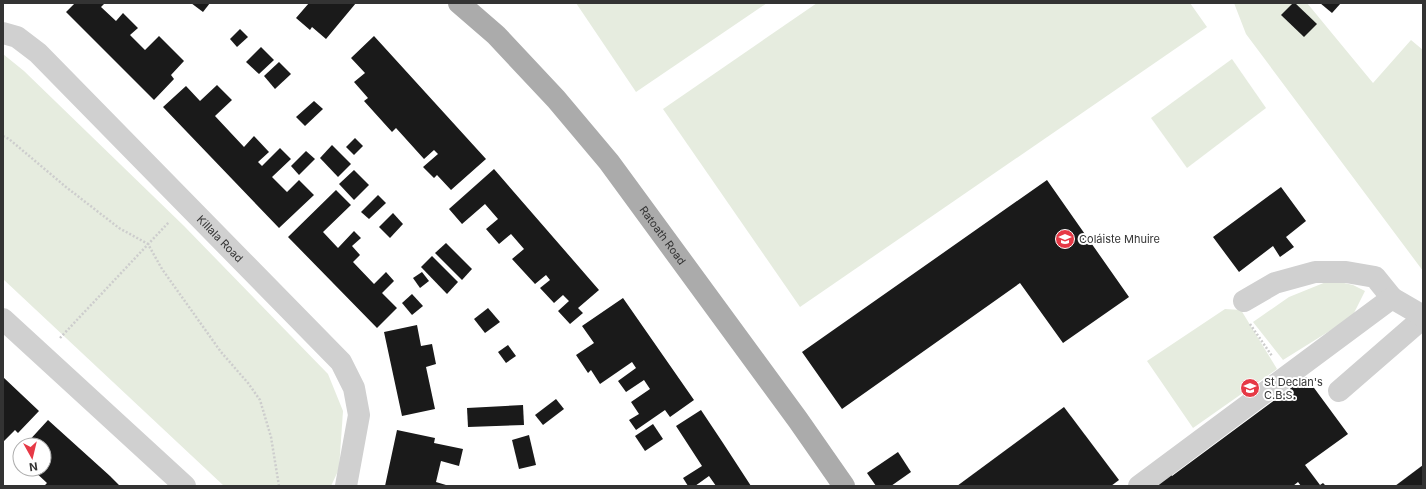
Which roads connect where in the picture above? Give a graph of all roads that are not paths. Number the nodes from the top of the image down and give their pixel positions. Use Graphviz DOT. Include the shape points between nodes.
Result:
graph roads {
  1 [pos="459,3"];
  2 [pos="3,33"];
  3 [pos="1392,298"];
  4 [pos="1244,301"];
  5 [pos="1423,317"];
  6 [pos="3,319"];
  7 [pos="1339,391"];
  8 [pos="184,486"];
  9 [pos="346,486"];
  10 [pos="844,486"];
  11 [pos="1139,486"];
  1 -- 10 [label="main road, Ratoath Road" via="496,35 556,99 609,162"];
  2 -- 9 [label="street, Killala Road" via="17,36 38,53 341,362 354,388 358,415"];
  3 -- 4 [label="street" via="1375,277 1346,272 1315,272 1275,283"];
  3 -- 5 [label="street"];
  3 -- 11 [label="street"];
  5 -- 7 [label="street"];
  6 -- 8 [label="street"];
}
